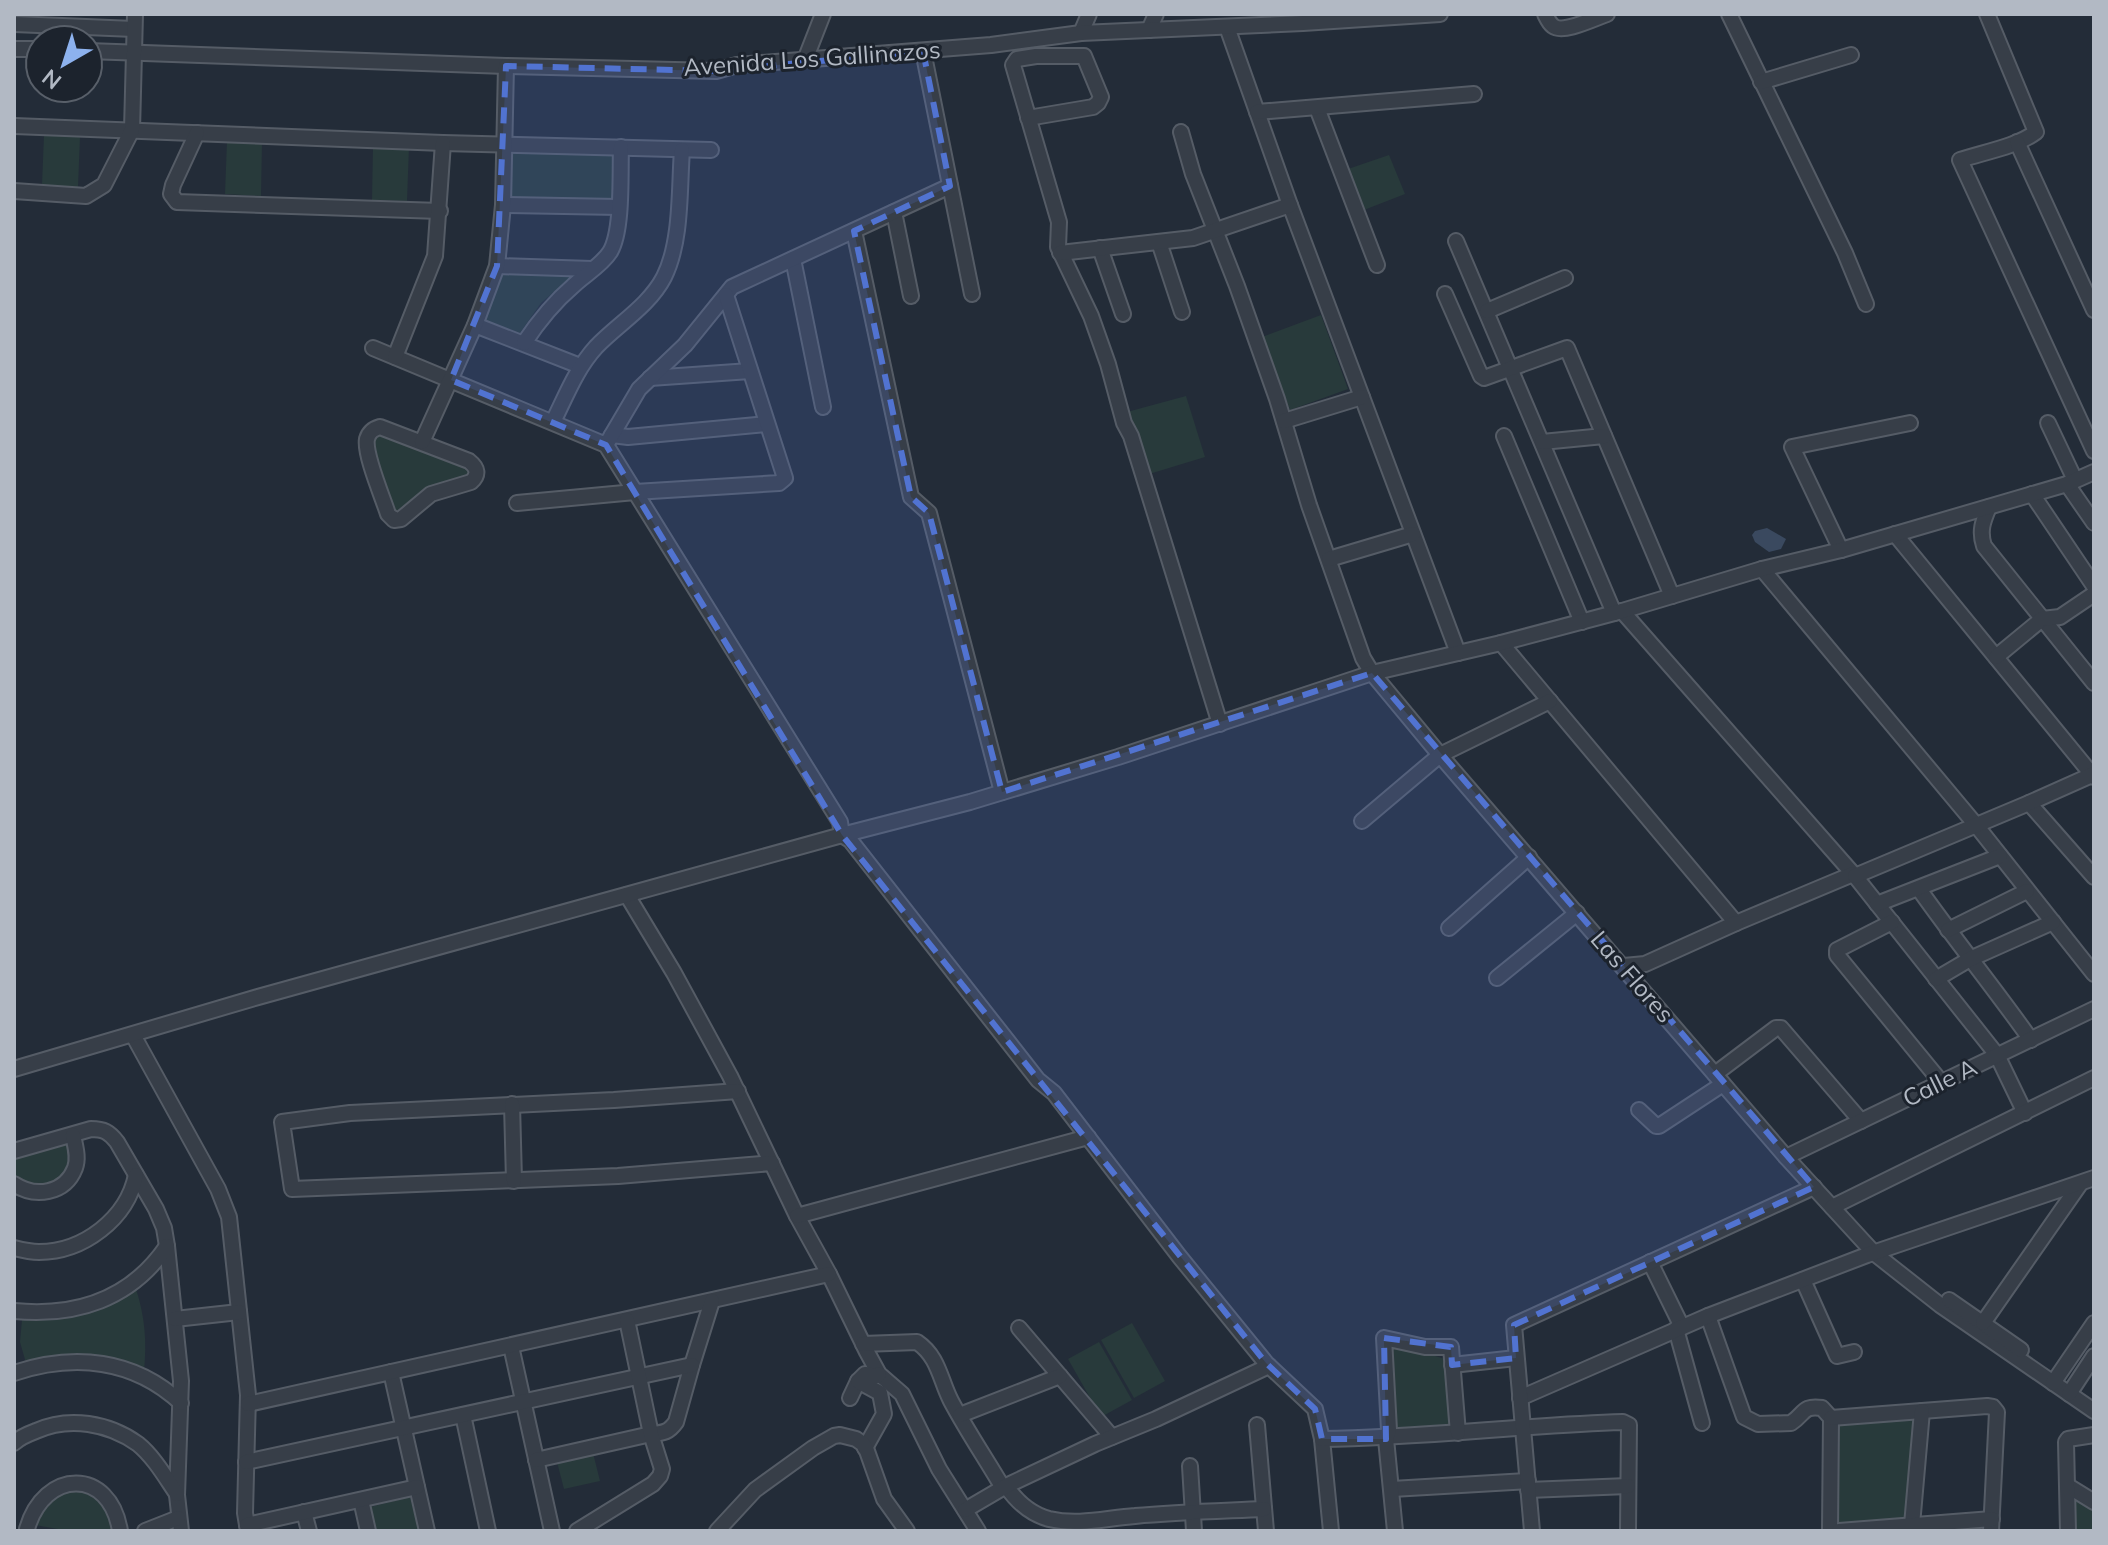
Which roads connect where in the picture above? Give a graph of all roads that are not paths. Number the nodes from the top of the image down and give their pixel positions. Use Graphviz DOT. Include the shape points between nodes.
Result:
graph roads {
  1 [pos="823,14"];
  2 [pos="1089,14"];
  3 [pos="1156,14"];
  4 [pos="1440,14"];
  5 [pos="1545,14"];
  6 [pos="1607,14"];
  7 [pos="1729,14"];
  8 [pos="1987,14"];
  9 [pos="1362,16"];
  10 [pos="135,22"];
  11 [pos="14,24"];
  12 [pos="1149,30"];
  13 [pos="1081,33"];
  14 [pos="1229,33"];
  15 [pos="104,51"];
  16 [pos="923,51"];
  17 [pos="134,52"];
  18 [pos="1851,55"];
  19 [pos="805,60"];
  20 [pos="506,66"];
  21 [pos="1761,82"];
  22 [pos="1474,94"];
  23 [pos="1317,108"];
  24 [pos="1257,112"];
  25 [pos="1028,118"];
  26 [pos="14,126"];
  27 [pos="132,130"];
  28 [pos="1181,132"];
  29 [pos="197,133"];
  30 [pos="2017,142"];
  31 [pos="443,143"];
  32 [pos="505,145"];
  33 [pos="621,147"];
  34 [pos="682,150"];
  35 [pos="711,150"];
  36 [pos="950,186"];
  37 [pos="14,191"];
  38 [pos="503,205"];
  39 [pos="1290,205"];
  40 [pos="619,207"];
  41 [pos="440,211"];
  42 [pos="894,212"];
  43 [pos="854,231"];
  44 [pos="1216,231"];
  45 [pos="1456,241"];
  46 [pos="1159,242"];
  47 [pos="1100,248"];
  48 [pos="1060,253"];
  49 [pos="793,259"];
  50 [pos="1377,265"];
  51 [pos="497,266"];
  52 [pos="592,269"];
  53 [pos="1565,278"];
  54 [pos="972,294"];
  55 [pos="1445,294"];
  56 [pos="726,295"];
  57 [pos="911,296"];
  58 [pos="1866,304"];
  59 [pos="2094,310"];
  60 [pos="1487,311"];
  61 [pos="1182,312"];
  62 [pos="1123,314"];
  63 [pos="475,325"];
  64 [pos="524,343"];
  65 [pos="373,348"];
  66 [pos="395,357"];
  67 [pos="580,366"];
  68 [pos="1511,369"];
  69 [pos="750,371"];
  70 [pos="650,378"];
  71 [pos="451,380"];
  72 [pos="1362,397"];
  73 [pos="823,407"];
  74 [pos="1284,421"];
  75 [pos="553,422"];
  76 [pos="1910,423"];
  77 [pos="2048,423"];
  78 [pos="767,424"];
  79 [pos="1504,436"];
  80 [pos="1604,436"];
  81 [pos="609,440"];
  82 [pos="422,442"];
  83 [pos="1542,442"];
  84 [pos="2094,451"];
  85 [pos="2094,472"];
  86 [pos="2071,482"];
  87 [pos="635,492"];
  88 [pos="2032,494"];
  89 [pos="517,503"];
  90 [pos="1989,507"];
  91 [pos="2094,523"];
  92 [pos="1413,534"];
  93 [pos="1895,534"];
  94 [pos="1841,550"];
  95 [pos="1329,559"];
  96 [pos="1762,569"];
  97 [pos="2094,586"];
  98 [pos="2094,594"];
  99 [pos="1672,596"];
  100 [pos="1618,612"];
  101 [pos="2042,619"];
  102 [pos="1582,622"];
  103 [pos="1501,643"];
  104 [pos="1458,653"];
  105 [pos="1996,657"];
  106 [pos="1372,673"];
  107 [pos="2094,683"];
  108 [pos="1550,701"];
  109 [pos="1220,724"];
  110 [pos="1440,755"];
  111 [pos="2093,775"];
  112 [pos="1002,792"];
  113 [pos="2029,803"];
  114 [pos="1362,821"];
  115 [pos="1976,825"];
  116 [pos="842,835"];
  117 [pos="2000,856"];
  118 [pos="1529,857"];
  119 [pos="1854,875"];
  120 [pos="2094,876"];
  121 [pos="1919,889"];
  122 [pos="2027,891"];
  123 [pos="627,895"];
  124 [pos="1877,904"];
  125 [pos="1577,913"];
  126 [pos="1892,922"];
  127 [pos="2053,922"];
  128 [pos="1736,923"];
  129 [pos="1449,928"];
  130 [pos="1948,930"];
  131 [pos="1970,959"];
  132 [pos="1624,966"];
  133 [pos="2094,974"];
  134 [pos="1497,978"];
  135 [pos="1936,979"];
  136 [pos="2094,1009"];
  137 [pos="133,1035"];
  138 [pos="2031,1040"];
  139 [pos="1997,1055"];
  140 [pos="14,1069"];
  141 [pos="2094,1078"];
  142 [pos="1719,1079"];
  143 [pos="1941,1082"];
  144 [pos="738,1091"];
  145 [pos="512,1104"];
  146 [pos="1639,1110"];
  147 [pos="2025,1113"];
  148 [pos="1861,1121"];
  149 [pos="73,1135"];
  150 [pos="1088,1137"];
  151 [pos="14,1151"];
  152 [pos="1786,1157"];
  153 [pos="772,1163"];
  154 [pos="136,1175"];
  155 [pos="514,1181"];
  156 [pos="2087,1181"];
  157 [pos="14,1184"];
  158 [pos="1814,1187"];
  159 [pos="1832,1207"];
  160 [pos="797,1216"];
  161 [pos="167,1246"];
  162 [pos="14,1248"];
  163 [pos="1874,1253"];
  164 [pos="1650,1262"];
  165 [pos="1900,1272"];
  166 [pos="829,1274"];
  167 [pos="1803,1280"];
  168 [pos="712,1301"];
  169 [pos="14,1311"];
  170 [pos="239,1312"];
  171 [pos="1708,1316"];
  172 [pos="175,1319"];
  173 [pos="627,1320"];
  174 [pos="1983,1323"];
  175 [pos="2094,1323"];
  176 [pos="1019,1328"];
  177 [pos="1679,1328"];
  178 [pos="863,1344"];
  179 [pos="511,1346"];
  180 [pos="1854,1352"];
  181 [pos="2094,1356"];
  182 [pos="1516,1358"];
  183 [pos="692,1365"];
  184 [pos="1452,1365"];
  185 [pos="1269,1366"];
  186 [pos="391,1372"];
  187 [pos="14,1373"];
  188 [pos="879,1374"];
  189 [pos="639,1376"];
  190 [pos="1060,1376"];
  191 [pos="2056,1379"];
  192 [pos="858,1381"];
  193 [pos="2072,1390"];
  194 [pos="850,1398"];
  195 [pos="1520,1398"];
  196 [pos="2094,1399"];
  197 [pos="523,1402"];
  198 [pos="181,1403"];
  199 [pos="248,1404"];
  200 [pos="1922,1411"];
  201 [pos="2094,1411"];
  202 [pos="463,1415"];
  203 [pos="960,1415"];
  204 [pos="1831,1418"];
  205 [pos="1702,1423"];
  206 [pos="1257,1425"];
  207 [pos="1523,1427"];
  208 [pos="403,1428"];
  209 [pos="1458,1433"];
  210 [pos="651,1434"];
  211 [pos="2094,1435"];
  212 [pos="1112,1437"];
  213 [pos="1322,1439"];
  214 [pos="1386,1439"];
  215 [pos="14,1443"];
  216 [pos="865,1448"];
  217 [pos="536,1460"];
  218 [pos="246,1462"];
  219 [pos="1190,1466"];
  220 [pos="1528,1486"];
  221 [pos="1628,1486"];
  222 [pos="2068,1486"];
  223 [pos="417,1487"];
  224 [pos="1005,1487"];
  225 [pos="1392,1489"];
  226 [pos="177,1495"];
  227 [pos="361,1500"];
  228 [pos="2094,1502"];
  229 [pos="1264,1509"];
  230 [pos="965,1510"];
  231 [pos="304,1512"];
  232 [pos="1194,1513"];
  233 [pos="180,1524"];
  234 [pos="1912,1525"];
  235 [pos="1992,1525"];
  236 [pos="248,1528"];
  237 [pos="26,1529"];
  238 [pos="120,1531"];
  239 [pos="145,1531"];
  240 [pos="309,1531"];
  241 [pos="368,1531"];
  242 [pos="427,1531"];
  243 [pos="488,1531"];
  244 [pos="552,1531"];
  245 [pos="577,1531"];
  246 [pos="717,1531"];
  247 [pos="907,1531"];
  248 [pos="978,1531"];
  249 [pos="1194,1531"];
  250 [pos="1266,1531"];
  251 [pos="1331,1531"];
  252 [pos="1395,1531"];
  253 [pos="1532,1531"];
  254 [pos="1628,1531"];
  255 [pos="1830,1531"];
  256 [pos="1839,1531"];
  257 [pos="2068,1531"];
  1 -- 19 [label="street"];
  2 -- 13 [label="street"];
  3 -- 12 [label="street"];
  4 -- 9 [label="street, Avenida Los Gallinazos"];
  5 -- 6 [label="street" via="1558,28"];
  7 -- 21 [label="street"];
  8 -- 30 [label="street" via="2036,128 2034,135"];
  9 -- 14 [label="street, Avenida Los Gallinazos"];
  10 -- 11 [label="street"];
  10 -- 17 [label="street"];
  12 -- 13 [label="street, Avenida Los Gallinazos"];
  12 -- 14 [label="street, Avenida Los Gallinazos"];
  13 -- 16 [label="street, Avenida Los Gallinazos"];
  14 -- 24 [label="street"];
  15 -- 17 [label="street, Avenida Los Gallinazos"];
  16 -- 19 [label="street, Avenida Los Gallinazos"];
  16 -- 36 [label="street"];
  17 -- 20 [label="street, Avenida Los Gallinazos"];
  17 -- 27 [label="street"];
  18 -- 21 [label="street"];
  19 -- 20 [label="street, Avenida Los Gallinazos" via="716,71"];
  20 -- 32 [label="street"];
  21 -- 58 [label="street"];
  22 -- 23 [label="street"];
  23 -- 24 [label="street"];
  23 -- 50 [label="street"];
  24 -- 39 [label="street"];
  25 -- 25 [label="street" via="1098,103 1101,97 1084,56 1014,61"];
  25 -- 48 [label="street" via="1059,222"];
  26 -- 27 [label="street"];
  27 -- 29 [label="street"];
  27 -- 37 [label="street" via="96,191 86,196"];
  28 -- 44 [label="street, Las Flores"];
  29 -- 31 [label="street"];
  29 -- 41 [label="street" via="173,185 171,194 177,202"];
  30 -- 59 [label="street"];
  30 -- 84 [label="street" via="1960,160"];
  31 -- 32 [label="street"];
  31 -- 41 [label="street"];
  32 -- 33 [label="street"];
  32 -- 38 [label="street"];
  33 -- 34 [label="street"];
  33 -- 40 [label="street"];
  34 -- 35 [label="street"];
  34 -- 67 [label="street" via="675,244 664,277 647,301"];
  36 -- 42 [label="street"];
  36 -- 54 [label="street"];
  38 -- 40 [label="street"];
  38 -- 51 [label="street"];
  39 -- 44 [label="street"];
  39 -- 72 [label="street"];
  40 -- 52 [label="street" via="611,250"];
  41 -- 66 [label="street" via="435,256"];
  42 -- 43 [label="street"];
  42 -- 57 [label="street"];
  43 -- 49 [label="street"];
  43 -- 112 [label="street" via="911,497 929,513"];
  44 -- 46 [label="street"];
  44 -- 74 [label="street, Las Flores"];
  45 -- 60 [label="street"];
  46 -- 47 [label="street"];
  46 -- 61 [label="street"];
  47 -- 48 [label="street"];
  47 -- 62 [label="street"];
  48 -- 109 [label="street" via="1108,364"];
  49 -- 56 [label="street" via="732,287"];
  49 -- 73 [label="street"];
  51 -- 52 [label="street"];
  51 -- 63 [label="street"];
  52 -- 64 [label="street" via="552,306"];
  53 -- 60 [label="street"];
  55 -- 68 [label="street" via="1481,376"];
  56 -- 69 [label="street"];
  56 -- 70 [label="street"];
  60 -- 68 [label="street"];
  63 -- 64 [label="street"];
  63 -- 71 [label="street"];
  64 -- 67 [label="street"];
  65 -- 66 [label="street"];
  66 -- 71 [label="street"];
  67 -- 75 [label="street"];
  68 -- 80 [label="street" via="1567,348"];
  68 -- 83 [label="street"];
  69 -- 70 [label="street"];
  69 -- 78 [label="street"];
  70 -- 81 [label="street"];
  71 -- 75 [label="street"];
  71 -- 82 [label="street"];
  72 -- 74 [label="street"];
  72 -- 92 [label="street"];
  74 -- 95 [label="street, Las Flores"];
  75 -- 81 [label="street"];
  76 -- 94 [label="street" via="1792,447"];
  77 -- 86 [label="street"];
  78 -- 81 [label="street"];
  78 -- 87 [label="street" via="785,478 779,483"];
  79 -- 102 [label="street"];
  80 -- 83 [label="street"];
  80 -- 99 [label="street"];
  81 -- 87 [label="street"];
  82 -- 82 [label="street" via="469,461 476,478 431,494 394,520 367,439 380,427"];
  83 -- 100 [label="street"];
  85 -- 86 [label="street"];
  86 -- 88 [label="street"];
  86 -- 91 [label="street"];
  87 -- 89 [label="street"];
  87 -- 116 [label="street" via="840,822"];
  88 -- 90 [label="street"];
  88 -- 97 [label="street"];
  90 -- 93 [label="street"];
  90 -- 101 [label="street" via="1982,521 1984,546"];
  92 -- 95 [label="street"];
  92 -- 104 [label="street"];
  93 -- 94 [label="street"];
  93 -- 105 [label="street"];
  94 -- 96 [label="street"];
  95 -- 106 [label="street, Las Flores"];
  96 -- 99 [label="street"];
  96 -- 115 [label="street"];
  98 -- 101 [label="street" via="2060,617"];
  99 -- 100 [label="street"];
  100 -- 102 [label="street"];
  100 -- 119 [label="street"];
  101 -- 105 [label="street"];
  101 -- 107 [label="street"];
  102 -- 103 [label="street"];
  103 -- 104 [label="street"];
  103 -- 108 [label="street"];
  104 -- 106 [label="street"];
  105 -- 111 [label="street"];
  106 -- 109 [label="street"];
  106 -- 110 [label="street, Las Flores"];
  108 -- 110 [label="street"];
  108 -- 128 [label="street"];
  109 -- 112 [label="street"];
  110 -- 114 [label="street"];
  110 -- 118 [label="street, Las Flores"];
  111 -- 113 [label="street"];
  112 -- 116 [label="street"];
  113 -- 115 [label="street"];
  113 -- 120 [label="street"];
  115 -- 117 [label="street"];
  115 -- 119 [label="street"];
  116 -- 123 [label="street"];
  116 -- 150 [label="street"];
  117 -- 121 [label="street"];
  117 -- 122 [label="street"];
  118 -- 125 [label="street, Las Flores"];
  118 -- 129 [label="street"];
  119 -- 124 [label="street"];
  119 -- 128 [label="street"];
  121 -- 124 [label="street"];
  121 -- 130 [label="street"];
  122 -- 127 [label="street"];
  122 -- 130 [label="street"];
  123 -- 137 [label="street"];
  123 -- 144 [label="street"];
  124 -- 126 [label="street"];
  125 -- 132 [label="street, Las Flores"];
  125 -- 134 [label="street"];
  126 -- 135 [label="street"];
  126 -- 143 [label="street" via="1837,950 1837,955"];
  127 -- 131 [label="street"];
  127 -- 133 [label="street"];
  128 -- 132 [label="street" via="1645,964"];
  130 -- 131 [label="street"];
  131 -- 135 [label="street"];
  131 -- 138 [label="street"];
  132 -- 142 [label="street, Las Flores"];
  135 -- 139 [label="street"];
  136 -- 138 [label="street, Calle A"];
  137 -- 140 [label="street"];
  137 -- 170 [label="street" via="229,1217"];
  138 -- 139 [label="street, Calle A"];
  139 -- 143 [label="street, Calle A"];
  139 -- 147 [label="street"];
  141 -- 147 [label="street"];
  142 -- 146 [label="street" via="1659,1126"];
  142 -- 148 [label="street" via="1781,1028"];
  142 -- 152 [label="street, Las Flores"];
  143 -- 148 [label="street, Calle A"];
  144 -- 145 [label="street"];
  144 -- 153 [label="street"];
  145 -- 155 [label="street"];
  145 -- 155 [label="street" via="282,1122 292,1189"];
  147 -- 159 [label="street"];
  148 -- 152 [label="street, Calle A"];
  149 -- 151 [label="street"];
  149 -- 154 [label="street" via="91,1129 110,1133"];
  149 -- 157 [label="street" via="75,1167 59,1187 35,1193"];
  150 -- 160 [label="street"];
  150 -- 185 [label="street"];
  152 -- 158 [label="street, Las Flores"];
  153 -- 155 [label="street"];
  153 -- 160 [label="street"];
  154 -- 161 [label="street" via="156,1209"];
  154 -- 162 [label="street" via="121,1210 99,1233 70,1248"];
  156 -- 163 [label="street"];
  156 -- 174 [label="street"];
  158 -- 159 [label="street, Las Flores"];
  158 -- 164 [label="street"];
  159 -- 163 [label="street, Las Flores"];
  160 -- 166 [label="street"];
  161 -- 169 [label="street" via="156,1263 111,1296 59,1312"];
  161 -- 172 [label="street"];
  163 -- 165 [label="street, Las Flores"];
  163 -- 167 [label="street"];
  164 -- 177 [label="street"];
  164 -- 182 [label="street" via="1514,1325"];
  165 -- 174 [label="street, Las Flores" via="1913,1275"];
  165 -- 191 [label="street, Las Flores" via="1953,1315"];
  166 -- 168 [label="street"];
  166 -- 178 [label="street"];
  167 -- 171 [label="street"];
  167 -- 180 [label="street" via="1837,1356"];
  168 -- 173 [label="street"];
  168 -- 183 [label="street"];
  170 -- 172 [label="street"];
  170 -- 199 [label="street"];
  171 -- 177 [label="street"];
  171 -- 204 [label="street" via="1744,1417 1758,1424 1791,1423 1810,1407 1822,1408"];
  172 -- 198 [label="street"];
  173 -- 179 [label="street"];
  173 -- 189 [label="street"];
  174 -- 191 [label="street, Las Flores"];
  175 -- 191 [label="street"];
  176 -- 190 [label="street"];
  177 -- 195 [label="street"];
  177 -- 205 [label="street"];
  178 -- 188 [label="street"];
  178 -- 203 [label="street" via="924,1346"];
  179 -- 186 [label="street"];
  179 -- 197 [label="street"];
  181 -- 193 [label="street"];
  182 -- 184 [label="street"];
  182 -- 195 [label="street"];
  183 -- 189 [label="street"];
  183 -- 210 [label="street" via="676,1422 671,1430"];
  184 -- 209 [label="street"];
  184 -- 214 [label="street" via="1451,1347 1384,1338"];
  185 -- 212 [label="street"];
  185 -- 213 [label="street" via="1315,1409"];
  186 -- 199 [label="street"];
  186 -- 208 [label="street"];
  187 -- 198 [label="street" via="65,1361 92,1362 145,1377"];
  188 -- 192 [label="street" via="865,1374"];
  188 -- 230 [label="street" via="902,1394"];
  189 -- 197 [label="street"];
  189 -- 210 [label="street"];
  190 -- 203 [label="street"];
  190 -- 212 [label="street"];
  191 -- 193 [label="street, Las Flores"];
  192 -- 194 [label="street"];
  192 -- 216 [label="street" via="880,1393 884,1411"];
  193 -- 196 [label="street, Las Flores"];
  193 -- 201 [label="street, Las Flores"];
  195 -- 207 [label="street"];
  197 -- 202 [label="street"];
  197 -- 217 [label="street"];
  198 -- 226 [label="street"];
  199 -- 218 [label="street"];
  200 -- 204 [label="street"];
  200 -- 234 [label="street"];
  200 -- 235 [label="street" via="1987,1406 1997,1412"];
  202 -- 208 [label="street"];
  202 -- 243 [label="street"];
  203 -- 224 [label="street"];
  204 -- 255 [label="street"];
  206 -- 229 [label="street"];
  207 -- 209 [label="street"];
  207 -- 220 [label="street"];
  207 -- 221 [label="street" via="1626,1423"];
  208 -- 218 [label="street"];
  208 -- 223 [label="street"];
  209 -- 214 [label="street"];
  210 -- 217 [label="street"];
  210 -- 245 [label="street" via="660,1476"];
  211 -- 222 [label="street" via="2068,1439"];
  212 -- 224 [label="street"];
  213 -- 214 [label="street"];
  213 -- 251 [label="street"];
  214 -- 225 [label="street"];
  215 -- 226 [label="street" via="48,1425 80,1422 112,1429 140,1446"];
  216 -- 246 [label="street" via="856,1439 834,1436 755,1490"];
  216 -- 247 [label="street" via="884,1499"];
  217 -- 244 [label="street"];
  218 -- 236 [label="street"];
  219 -- 232 [label="street"];
  220 -- 221 [label="street"];
  220 -- 225 [label="street"];
  220 -- 253 [label="street"];
  221 -- 254 [label="street"];
  222 -- 228 [label="street"];
  222 -- 257 [label="street"];
  223 -- 227 [label="street"];
  223 -- 242 [label="street"];
  224 -- 230 [label="street"];
  224 -- 232 [label="street" via="1049,1519 1092,1522"];
  225 -- 252 [label="street"];
  226 -- 233 [label="street"];
  227 -- 231 [label="street"];
  227 -- 241 [label="street"];
  229 -- 232 [label="street"];
  229 -- 250 [label="street"];
  230 -- 248 [label="street"];
  231 -- 236 [label="street"];
  231 -- 240 [label="street"];
  232 -- 249 [label="street"];
  233 -- 239 [label="street"];
  234 -- 235 [label="street"];
  234 -- 256 [label="street"];
  237 -- 238 [label="street" via="46,1494 72,1483 99,1490 116,1512"];
}
